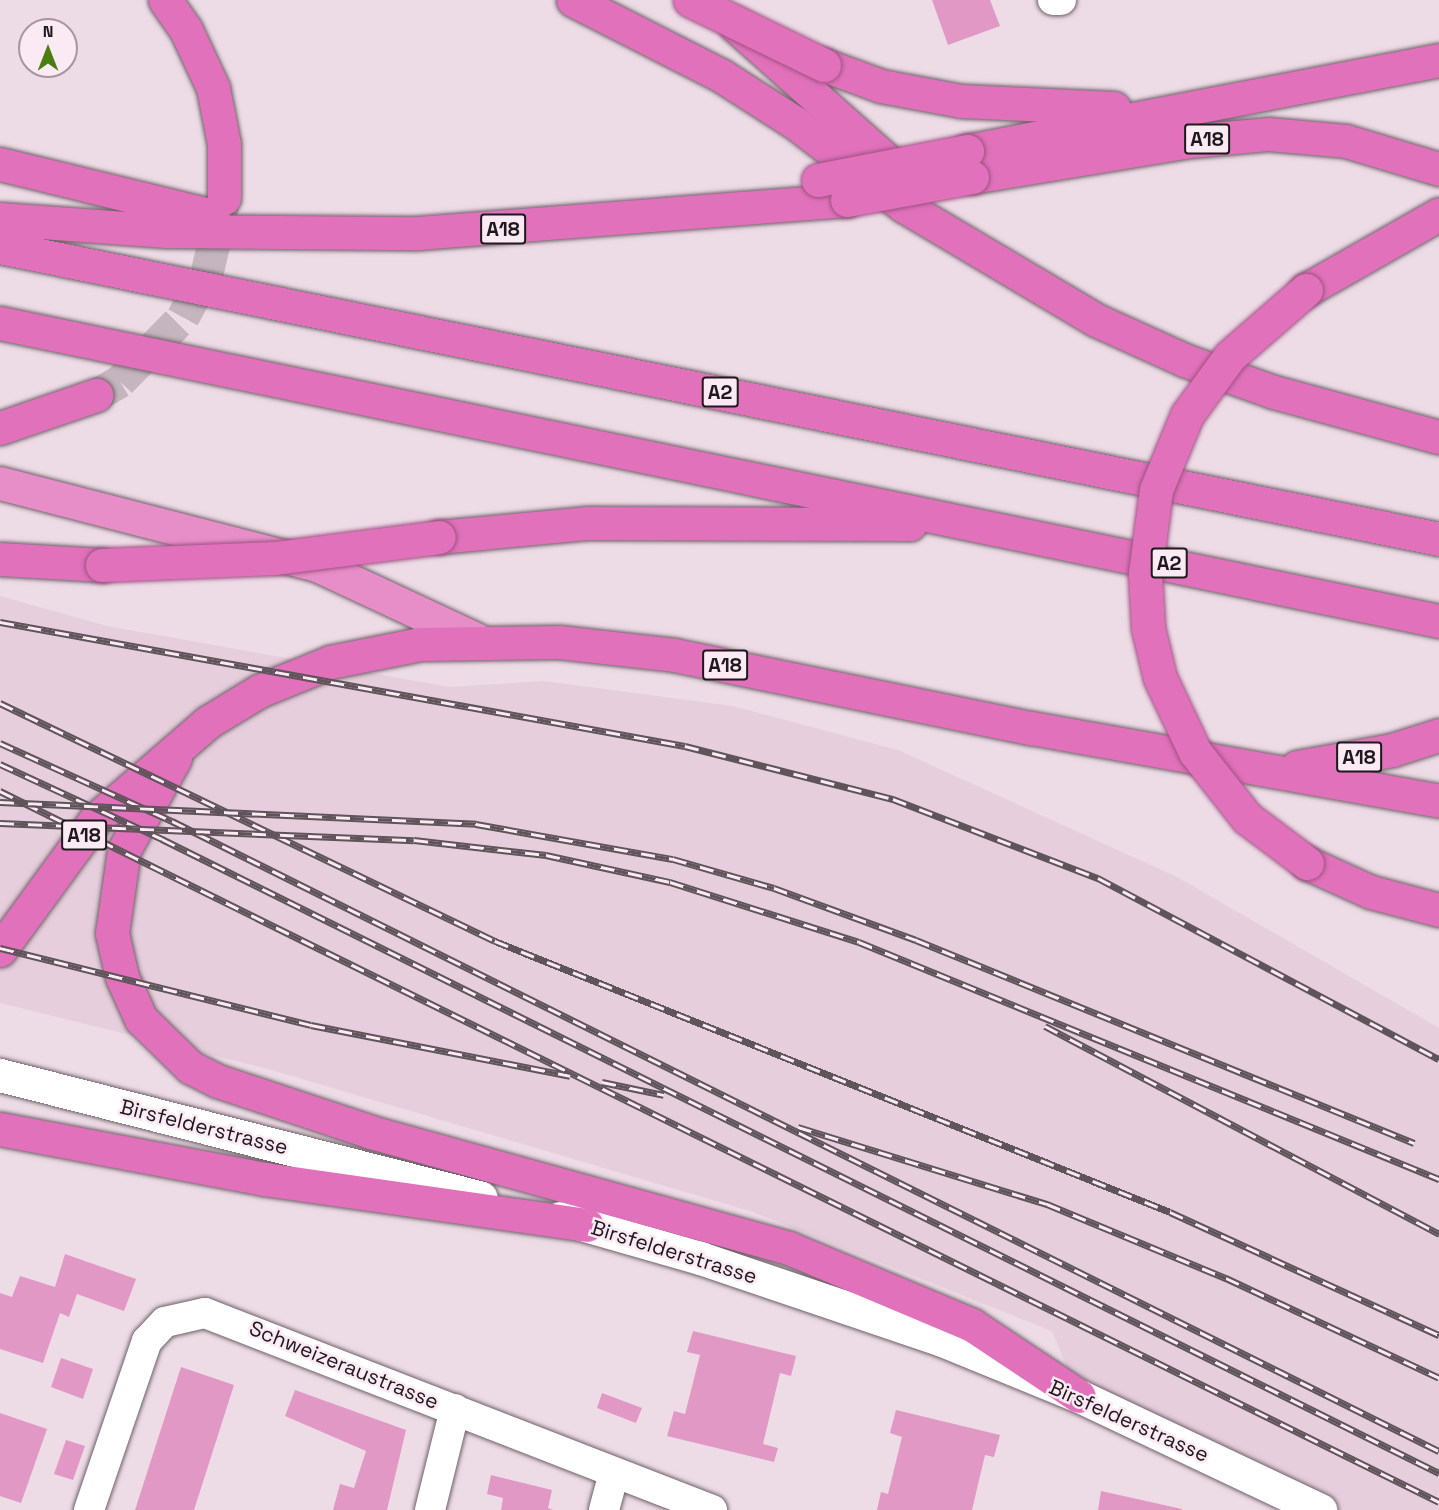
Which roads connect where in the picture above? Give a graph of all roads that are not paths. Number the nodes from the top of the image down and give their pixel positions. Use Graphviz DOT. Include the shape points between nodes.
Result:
graph roads {
  1 [pos="165,0"];
  2 [pos="573,0"];
  3 [pos="690,0"];
  4 [pos="706,0"];
  5 [pos="1439,60"];
  6 [pos="1179,109"];
  7 [pos="0,164"];
  8 [pos="969,164"];
  9 [pos="1439,169"];
  10 [pos="224,198"];
  11 [pos="710,209"];
  12 [pos="1439,214"];
  13 [pos="0,219"];
  14 [pos="295,231"];
  15 [pos="0,248"];
  16 [pos="1005,267"];
  17 [pos="0,323"];
  18 [pos="96,395"];
  19 [pos="0,428"];
  20 [pos="1439,437"];
  21 [pos="0,483"];
  22 [pos="982,524"];
  23 [pos="1439,539"];
  24 [pos="0,559"];
  25 [pos="1439,621"];
  26 [pos="476,639"];
  27 [pos="1439,735"];
  28 [pos="187,738"];
  29 [pos="1277,770"];
  30 [pos="1439,801"];
  31 [pos="1439,910"];
  32 [pos="0,950"];
  33 [pos="0,1075"];
  34 [pos="0,1129"];
  35 [pos="587,1225"];
  36 [pos="1078,1396"];
  37 [pos="456,1409"];
  38 [pos="614,1472"];
  39 [pos="89,1510"];
  40 [pos="430,1510"];
  41 [pos="604,1510"];
  42 [pos="712,1510"];
  43 [pos="1320,1510"];
  1 -- 10 [label="highway" via="186,30 213,88 224,144"];
  2 -- 16 [label="highway" via="671,46 749,93 904,206"];
  3 -- 6 [label="highway, bridge" via="824,65 906,92 980,104"];
  4 -- 16 [label="highway"];
  5 -- 6 [label="highway"];
  6 -- 8 [label="highway"];
  7 -- 14 [label="highway" via="118,196"];
  8 -- 9 [label="highway, A18" via="1268,134 1346,141"];
  8 -- 11 [label="highway, bridge" via="818,180"];
  8 -- 11 [label="highway, A18, bridge" via="847,200"];
  11 -- 14 [label="highway, A18" via="476,231"];
  12 -- 31 [label="highway, bridge" via="1306,290 1230,356 1187,415 1156,490 1145,574 1148,628 1160,678 1194,752 1247,818 1306,863 1371,892"];
  13 -- 14 [label="highway" via="167,231"];
  15 -- 23 [label="highway, A2"];
  16 -- 20 [label="highway" via="1087,315 1184,360"];
  17 -- 22 [label="highway, A2"];
  18 -- 19 [label="highway"];
  21 -- 26 [label="highway, A18" via="317,565"];
  22 -- 24 [label="highway, bridge" via="658,522 439,537 275,558 102,565"];
  22 -- 25 [label="highway, A2"];
  26 -- 28 [label="highway, A18" via="393,647 330,662 259,691"];
  26 -- 29 [label="highway, A18" via="559,642 674,655 1031,728"];
  27 -- 29 [label="highway, A18" via="1392,750"];
  28 -- 32 [label="highway, A18" via="95,820"];
  28 -- 36 [label="highway" via="124,850 114,894 112,933 122,977 141,1019 168,1051 218,1081 371,1132 717,1224 830,1263 972,1325"];
  29 -- 30 [label="highway"];
  33 -- 35 [label="main road, Birsfelderstrasse"];
  34 -- 35 [label="highway" via="276,1181"];
  35 -- 36 [label="main road, Birsfelderstrasse" via="942,1340"];
  36 -- 43 [label="main road, Birsfelderstrasse"];
  37 -- 38 [label="street, Schweizeraustrasse"];
  37 -- 39 [label="street, Schweizeraustrasse" via="227,1318 187,1313 165,1322 147,1341"];
  37 -- 40 [label="street"];
  38 -- 41 [label="street"];
  38 -- 42 [label="street, Schweizeraustrasse"];
}
